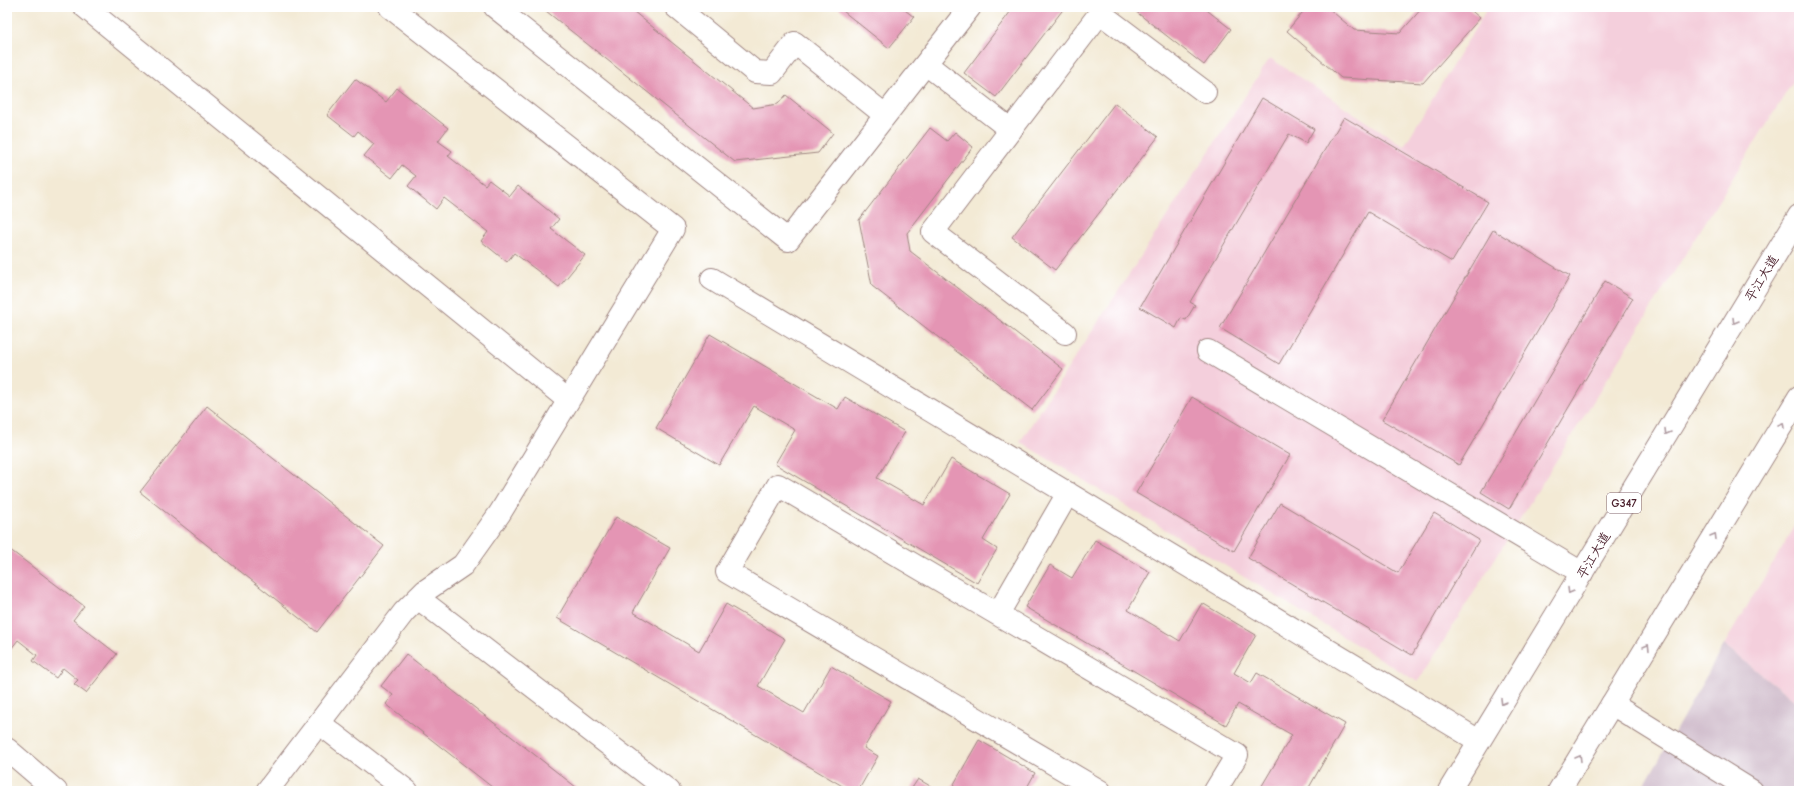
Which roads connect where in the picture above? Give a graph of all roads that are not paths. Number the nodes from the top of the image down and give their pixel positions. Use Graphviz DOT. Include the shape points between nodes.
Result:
graph roads {
  1 [pos="85,7"];
  2 [pos="390,7"];
  3 [pos="495,7"];
  4 [pos="676,7"];
  5 [pos="959,11"];
  6 [pos="926,64"];
  7 [pos="1204,92"];
  8 [pos="885,115"];
  9 [pos="1011,130"];
  10 [pos="1799,216"];
  11 [pos="712,279"];
  12 [pos="1065,333"];
  13 [pos="1208,351"];
  14 [pos="1799,396"];
  15 [pos="568,400"];
  16 [pos="1068,493"];
  17 [pos="1582,572"];
  18 [pos="418,598"];
  19 [pos="998,614"];
  20 [pos="1612,704"];
  21 [pos="319,723"];
  22 [pos="1479,741"];
  23 [pos="7,749"];
  24 [pos="56,791"];
  25 [pos="267,791"];
  26 [pos="406,791"];
  27 [pos="669,791"];
  28 [pos="1100,791"];
  29 [pos="1215,791"];
  30 [pos="1449,791"];
  31 [pos="1559,791"];
  32 [pos="1752,791"];
  1 -- 15 [label="main road"];
  2 -- 15 [label="main road" via="673,229"];
  3 -- 8 [label="main road" via="788,240"];
  4 -- 8 [label="main road" via="755,72 772,73 795,43"];
  5 -- 6 [label="main road"];
  6 -- 8 [label="main road"];
  6 -- 9 [label="main road"];
  7 -- 9 [label="main road" via="1100,13"];
  9 -- 12 [label="main road" via="933,232"];
  10 -- 17 [label="main road, 平江大道 / G347, one-way"];
  11 -- 16 [label="main road"];
  13 -- 17 [label="main road"];
  20 -- 14 [label="main road, one-way"];
  15 -- 18 [label="main road" via="500,513 463,565"];
  16 -- 19 [label="main road"];
  16 -- 22 [label="main road"];
  17 -- 22 [label="main road, 平江大道 / G347, one-way"];
  18 -- 21 [label="main road" via="404,612"];
  18 -- 27 [label="main road"];
  19 -- 28 [label="main road" via="778,485 727,572"];
  19 -- 29 [label="main road" via="1236,755"];
  31 -- 20 [label="main road, one-way"];
  20 -- 32 [label="main road"];
  21 -- 25 [label="main road"];
  21 -- 26 [label="main road"];
  22 -- 30 [label="main road, 平江大道 / G347"];
  23 -- 24 [label="main road"];
}
